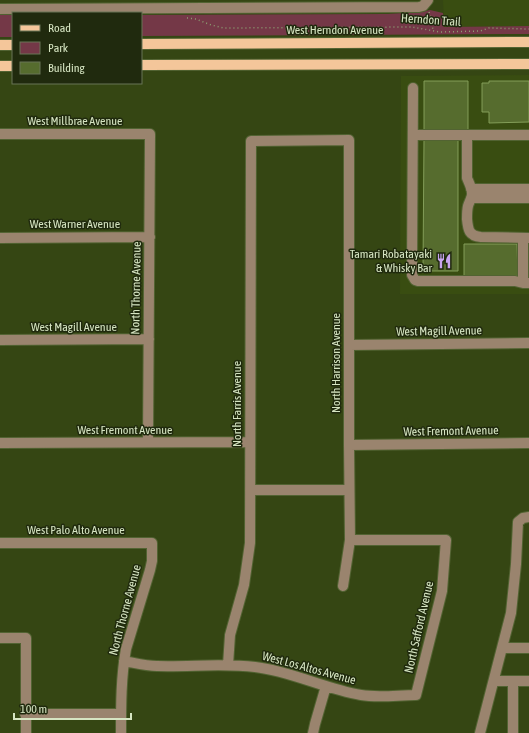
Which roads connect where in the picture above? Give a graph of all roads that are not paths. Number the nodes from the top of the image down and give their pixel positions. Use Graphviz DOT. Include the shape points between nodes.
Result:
graph roads {
  1 [pos="428,1"];
  2 [pos="28,4"];
  3 [pos="261,4"];
  4 [pos="312,4"];
  5 [pos="179,8"];
  6 [pos="0,9"];
  7 [pos="529,42"];
  8 [pos="142,44"];
  9 [pos="0,45"];
  10 [pos="12,45"];
  11 [pos="529,64"];
  12 [pos="142,65"];
  13 [pos="0,66"];
  14 [pos="12,66"];
  15 [pos="413,88"];
  16 [pos="0,134"];
  17 [pos="150,134"];
  18 [pos="413,135"];
  19 [pos="529,135"];
  20 [pos="467,136"];
  21 [pos="251,141"];
  22 [pos="529,188"];
  23 [pos="471,193"];
  24 [pos="529,198"];
  25 [pos="150,237"];
  26 [pos="0,238"];
  27 [pos="526,238"];
  28 [pos="526,283"];
  29 [pos="148,339"];
  30 [pos="0,340"];
  31 [pos="529,343"];
  32 [pos="349,345"];
  33 [pos="148,442"];
  34 [pos="250,442"];
  35 [pos="0,443"];
  36 [pos="529,443"];
  37 [pos="349,444"];
  38 [pos="250,490"];
  39 [pos="349,490"];
  40 [pos="529,517"];
  41 [pos="350,540"];
  42 [pos="0,543"];
  43 [pos="152,543"];
  44 [pos="343,586"];
  45 [pos="0,638"];
  46 [pos="502,648"];
  47 [pos="529,648"];
  48 [pos="124,661"];
  49 [pos="228,665"];
  50 [pos="494,681"];
  51 [pos="513,681"];
  52 [pos="529,681"];
  53 [pos="326,686"];
  54 [pos="416,695"];
  55 [pos="26,714"];
  56 [pos="121,714"];
  57 [pos="26,733"];
  58 [pos="121,733"];
  59 [pos="313,733"];
  60 [pos="480,733"];
  61 [pos="513,733"];
  1 -- 4 [label="street, West Herndon Avenue" via="419,7"];
  2 -- 5 [label="street, West Herndon Avenue"];
  2 -- 6 [label="street, West Herndon Avenue"];
  3 -- 4 [label="street, West Herndon Avenue"];
  3 -- 5 [label="street, West Herndon Avenue"];
  7 -- 8 [label="main road, West Herndon Avenue"];
  9 -- 10 [label="main road"];
  11 -- 12 [label="main road"];
  13 -- 14 [label="main road"];
  15 -- 18 [label="street"];
  16 -- 17 [label="street, West Millbrae Avenue"];
  17 -- 25 [label="street, North Thorne Avenue"];
  18 -- 20 [label="street"];
  18 -- 28 [label="street" via="412,275 415,280"];
  19 -- 20 [label="street"];
  20 -- 23 [label="street" via="467,178"];
  21 -- 32 [label="street, North Harrison Avenue" via="349,140"];
  21 -- 34 [label="street, North Farris Avenue"];
  22 -- 23 [label="street"];
  23 -- 24 [label="street"];
  23 -- 27 [label="street" via="467,210 468,230 473,236"];
  25 -- 26 [label="street, West Warner Avenue"];
  25 -- 29 [label="street, North Thorne Avenue"];
  27 -- 28 [label="street"];
  29 -- 30 [label="street, West Magill Avenue"];
  29 -- 33 [label="street, North Thorne Avenue"];
  31 -- 32 [label="street, West Magill Avenue"];
  32 -- 37 [label="street, North Harrison Avenue"];
  33 -- 34 [label="street, West Fremont Avenue"];
  33 -- 35 [label="street, West Fremont Avenue"];
  34 -- 38 [label="street, North Farris Avenue"];
  36 -- 37 [label="street, West Fremont Avenue"];
  37 -- 39 [label="street, North Harrison Avenue"];
  38 -- 39 [label="street"];
  38 -- 49 [label="street, North Farris Avenue" via="250,544 242,591 230,635"];
  39 -- 41 [label="street, North Harrison Avenue"];
  40 -- 46 [label="street" via="518,522 511,613"];
  41 -- 44 [label="street, North Harrison Avenue"];
  41 -- 54 [label="street, North Safford Avenue" via="446,540 442,591"];
  42 -- 43 [label="street, West Palo Alto Avenue"];
  43 -- 48 [label="street, North Thorne Avenue" via="150,570"];
  45 -- 55 [label="street" via="26,638"];
  46 -- 47 [label="street"];
  46 -- 50 [label="street"];
  48 -- 49 [label="street, West Los Altos Avenue" via="157,666"];
  48 -- 56 [label="street, North Thorne Avenue"];
  49 -- 53 [label="street, West Los Altos Avenue" via="265,668"];
  50 -- 51 [label="street"];
  50 -- 60 [label="street"];
  51 -- 52 [label="street"];
  51 -- 61 [label="street"];
  53 -- 54 [label="street, West Los Altos Avenue" via="362,695"];
  53 -- 59 [label="street"];
  55 -- 56 [label="street"];
  55 -- 57 [label="street"];
  56 -- 58 [label="street, North Thorne Avenue"];
}
